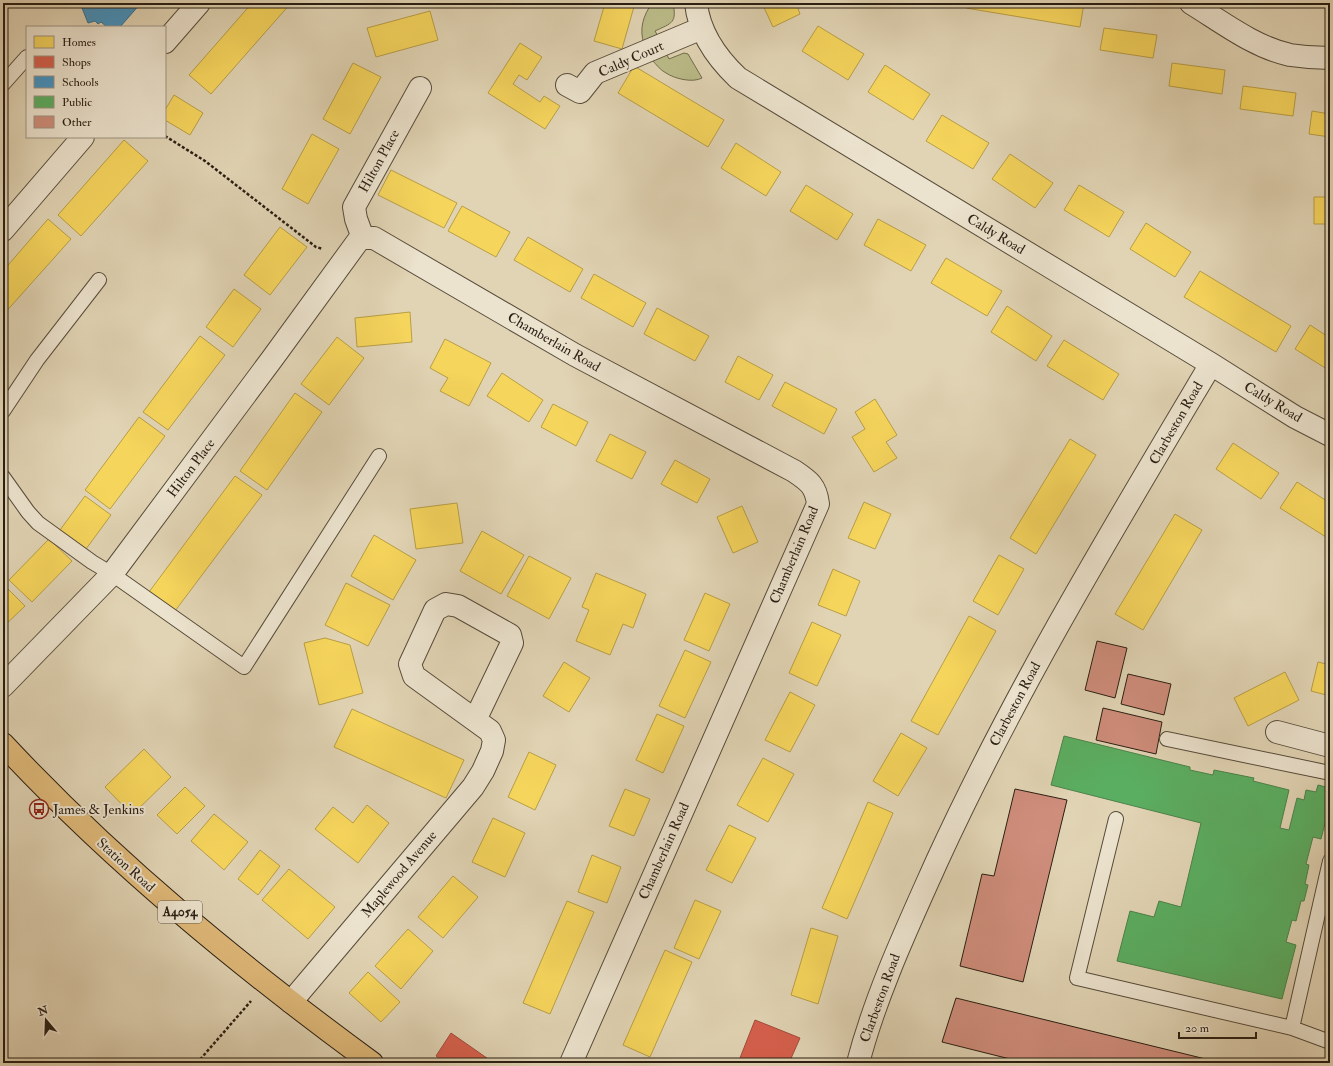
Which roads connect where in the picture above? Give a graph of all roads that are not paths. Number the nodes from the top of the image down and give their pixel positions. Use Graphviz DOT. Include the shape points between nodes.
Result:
graph roads {
  1 [pos="199,3"];
  2 [pos="696,3"];
  3 [pos="1191,3"];
  4 [pos="702,28"];
  5 [pos="166,41"];
  6 [pos="26,57"];
  7 [pos="1330,58"];
  8 [pos="3,84"];
  9 [pos="567,85"];
  10 [pos="420,88"];
  11 [pos="82,138"];
  12 [pos="3,230"];
  13 [pos="369,238"];
  14 [pos="98,280"];
  15 [pos="1211,364"];
  16 [pos="3,411"];
  17 [pos="1330,435"];
  18 [pos="379,456"];
  19 [pos="3,477"];
  20 [pos="112,574"];
  21 [pos="3,686"];
  22 [pos="474,720"];
  23 [pos="1277,732"];
  24 [pos="1167,739"];
  25 [pos="3,744"];
  26 [pos="1330,746"];
  27 [pos="1330,773"];
  28 [pos="1116,819"];
  29 [pos="1330,861"];
  30 [pos="291,1002"];
  31 [pos="1292,1028"];
  32 [pos="1330,1042"];
  33 [pos="372,1063"];
  34 [pos="571,1063"];
  35 [pos="858,1063"];
  1 -- 5 [label="street"];
  2 -- 4 [label="street, Caldy Road"];
  3 -- 7 [label="street" via="1269,48 1311,58"];
  4 -- 9 [label="street, Caldy Court" via="595,73 580,92"];
  4 -- 15 [label="street, Caldy Road" via="717,55 738,78"];
  6 -- 8 [label="lane"];
  10 -- 13 [label="street, Hilton Place" via="354,207 356,219"];
  11 -- 12 [label="street"];
  13 -- 20 [label="street, Hilton Place" via="358,241"];
  13 -- 34 [label="street, Chamberlain Road" via="575,355 794,471 813,486 817,495 818,504"];
  14 -- 16 [label="lane" via="37,360"];
  15 -- 17 [label="street, Caldy Road" via="1295,417"];
  15 -- 35 [label="street, Clarbeston Road" via="1053,634 978,773 905,931 865,1036"];
  18 -- 20 [label="lane" via="244,667"];
  19 -- 20 [label="lane" via="38,523"];
  20 -- 21 [label="street, Hilton Place"];
  22 -- 22 [label="street" via="414,676 410,664 435,610 446,604 458,606 510,635 512,643"];
  22 -- 30 [label="street, Maplewood Avenue" via="490,731 494,740 492,751 473,787"];
  23 -- 26 [label="street"];
  24 -- 27 [label="lane"];
  25 -- 30 [label="main road, Station Road / A4054" via="110,850 195,925"];
  28 -- 31 [label="lane" via="1077,978"];
  29 -- 31 [label="lane"];
  30 -- 33 [label="main road, Station Road / A4054"];
  31 -- 32 [label="lane"];
}
